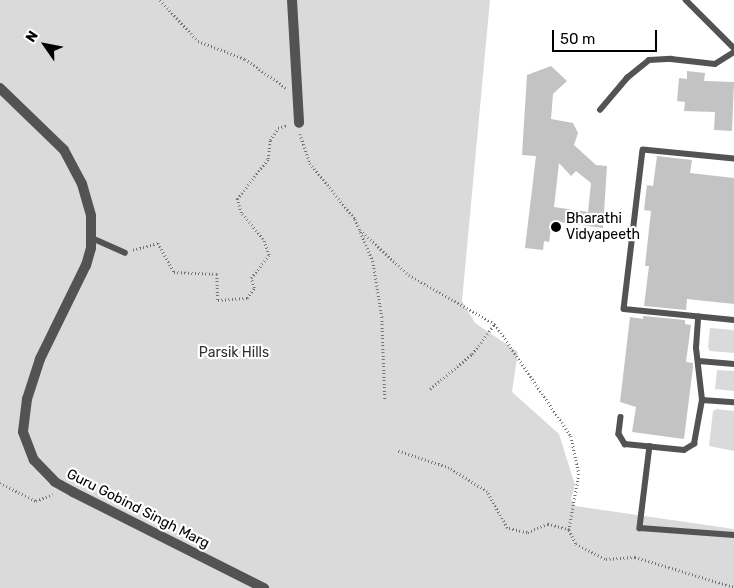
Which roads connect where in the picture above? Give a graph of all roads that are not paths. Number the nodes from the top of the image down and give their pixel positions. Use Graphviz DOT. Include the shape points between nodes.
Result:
graph roads {
  1 [pos="292,0"];
  2 [pos="686,0"];
  3 [pos="734,48"];
  4 [pos="734,52"];
  5 [pos="0,88"];
  6 [pos="600,110"];
  7 [pos="299,123"];
  8 [pos="734,159"];
  9 [pos="92,238"];
  10 [pos="125,253"];
  11 [pos="698,317"];
  12 [pos="734,320"];
  13 [pos="699,361"];
  14 [pos="734,364"];
  15 [pos="702,400"];
  16 [pos="734,402"];
  17 [pos="620,417"];
  18 [pos="650,446"];
  19 [pos="734,535"];
  20 [pos="264,588"];
  1 -- 7 [label="street"];
  2 -- 3 [label="lane"];
  4 -- 6 [label="lane" via="715,64 650,60 632,73"];
  5 -- 9 [label="street, Guru Gobind Singh Marg" via="50,134 74,166 88,202"];
  8 -- 11 [label="lane" via="643,150 624,309"];
  9 -- 10 [label="lane"];
  9 -- 20 [label="street, Guru Gobind Singh Marg" via="86,265 40,359 23,417 23,432 34,460 64,487"];
  11 -- 12 [label="lane"];
  11 -- 13 [label="lane"];
  13 -- 14 [label="lane"];
  13 -- 15 [label="lane"];
  15 -- 16 [label="lane"];
  15 -- 18 [label="lane" via="694,444 690,448"];
  17 -- 18 [label="lane" via="621,440"];
  18 -- 19 [label="lane" via="640,528"];
}
